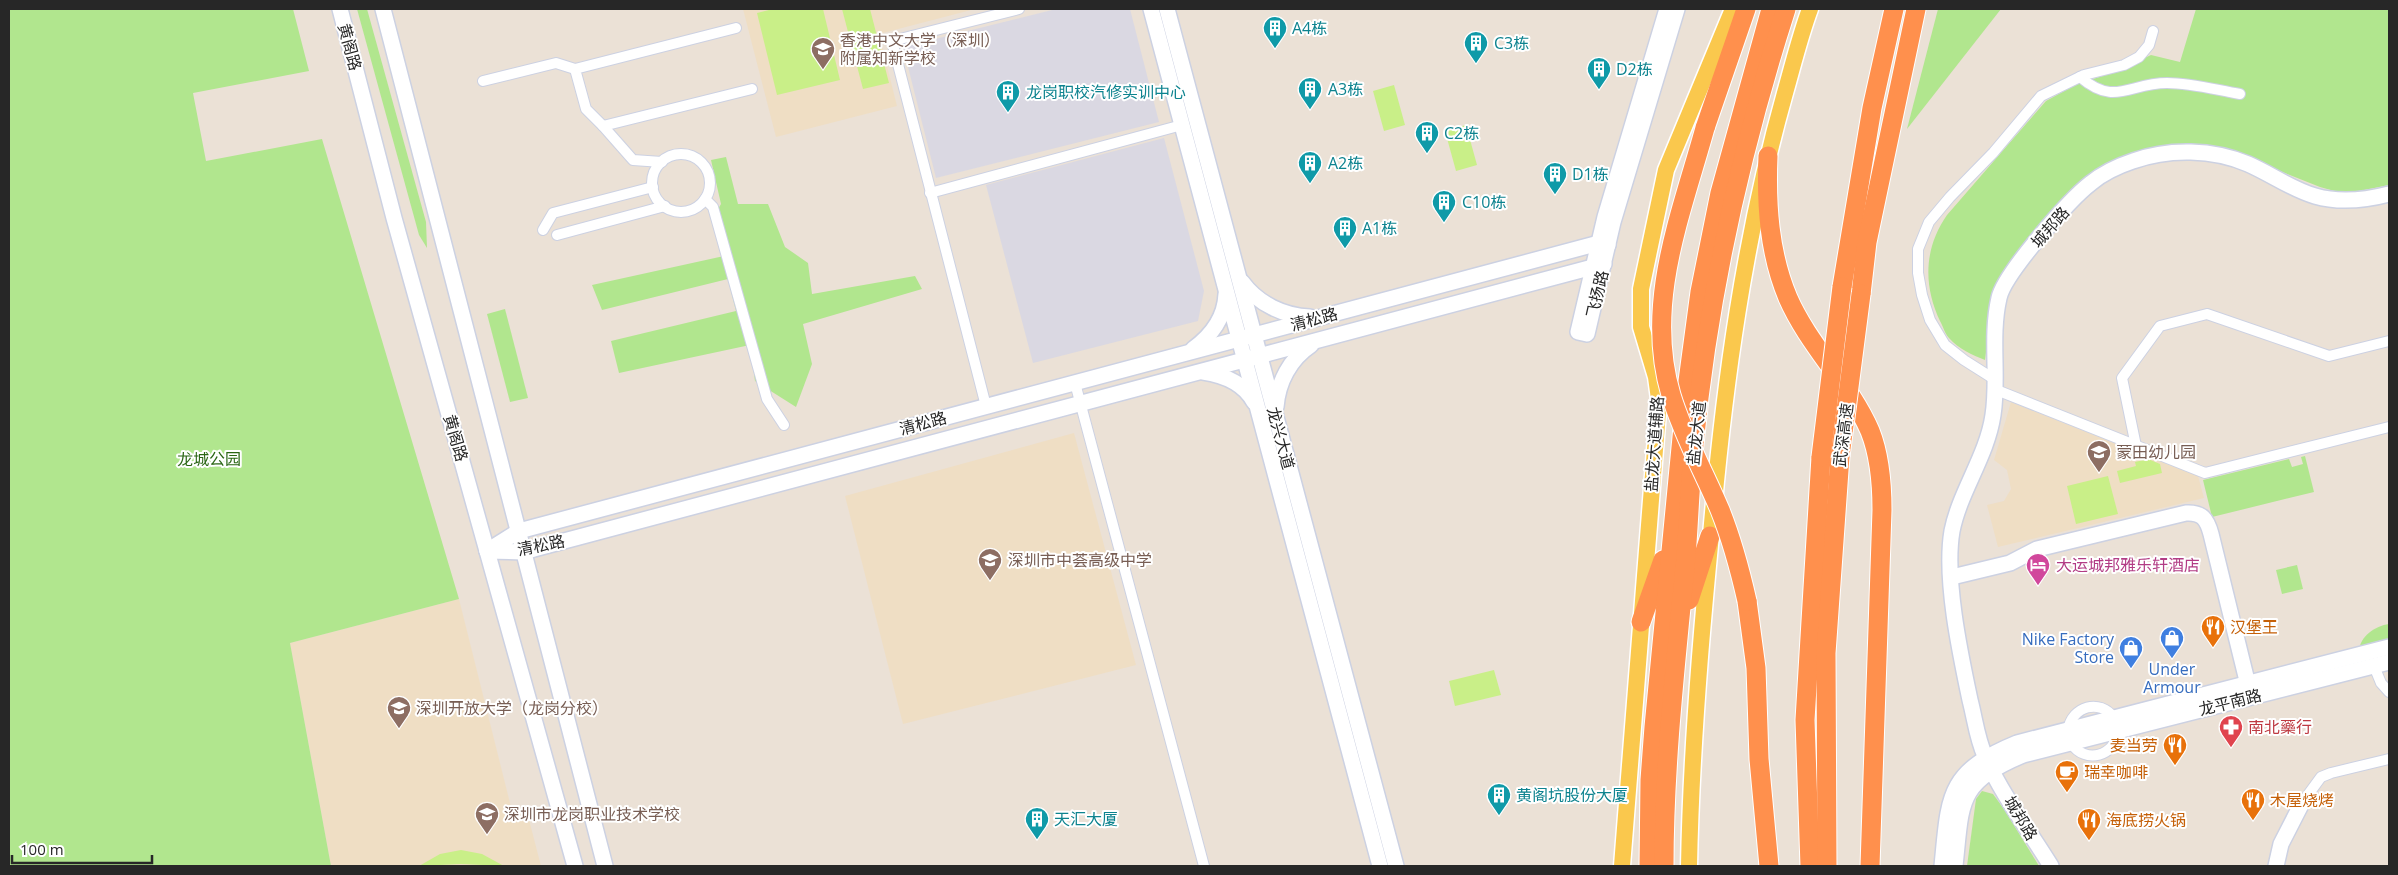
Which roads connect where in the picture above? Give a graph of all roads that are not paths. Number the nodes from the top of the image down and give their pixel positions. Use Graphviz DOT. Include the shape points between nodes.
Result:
graph roads {
  1 [pos="340,9"];
  2 [pos="383,9"];
  3 [pos="1019,9"];
  4 [pos="1151,9"];
  5 [pos="1166,9"];
  6 [pos="1667,9"];
  7 [pos="1677,9"];
  8 [pos="1733,9"];
  9 [pos="1746,9"];
  10 [pos="1770,9"];
  11 [pos="1786,9"];
  12 [pos="1810,9"];
  13 [pos="1894,9"];
  14 [pos="1916,9"];
  15 [pos="736,28"];
  16 [pos="2153,31"];
  17 [pos="575,69"];
  18 [pos="2080,77"];
  19 [pos="483,81"];
  20 [pos="752,89"];
  21 [pos="2240,94"];
  22 [pos="1182,125"];
  23 [pos="603,126"];
  24 [pos="1768,156"];
  25 [pos="662,162"];
  26 [pos="653,186"];
  27 [pos="930,193"];
  28 [pos="2389,194"];
  29 [pos="704,199"];
  30 [pos="665,206"];
  31 [pos="543,230"];
  32 [pos="558,236"];
  33 [pos="1603,244"];
  34 [pos="1598,265"];
  35 [pos="1238,277"];
  36 [pos="1226,288"];
  37 [pos="1322,317"];
  38 [pos="1247,337"];
  39 [pos="1322,339"];
  40 [pos="2389,341"];
  41 [pos="1187,353"];
  42 [pos="1252,358"];
  43 [pos="1199,372"];
  44 [pos="1075,383"];
  45 [pos="1994,384"];
  46 [pos="1080,404"];
  47 [pos="986,406"];
  48 [pos="1258,408"];
  49 [pos="1276,419"];
  50 [pos="784,425"];
  51 [pos="2389,427"];
  52 [pos="2136,446"];
  53 [pos="1831,456"];
  54 [pos="519,531"];
  55 [pos="1673,533"];
  56 [pos="1710,536"];
  57 [pos="487,551"];
  58 [pos="524,552"];
  59 [pos="1952,577"];
  60 [pos="1641,622"];
  61 [pos="1678,632"];
  62 [pos="2389,647"];
  63 [pos="2389,662"];
  64 [pos="2374,666"];
  65 [pos="2250,690"];
  66 [pos="2389,692"];
  67 [pos="2116,724"];
  68 [pos="2070,736"];
  69 [pos="2389,759"];
  70 [pos="1989,764"];
  71 [pos="2302,803"];
  72 [pos="575,866"];
  73 [pos="604,866"];
  74 [pos="1204,866"];
  75 [pos="1380,866"];
  76 [pos="1396,866"];
  77 [pos="1622,866"];
  78 [pos="1649,866"];
  79 [pos="1664,866"];
  80 [pos="1689,866"];
  81 [pos="1769,866"];
  82 [pos="1810,866"];
  83 [pos="1827,866"];
  84 [pos="1870,866"];
  85 [pos="1942,866"];
  86 [pos="1955,866"];
  87 [pos="2051,866"];
  88 [pos="2276,866"];
  1 -- 57 [label="street, 黄阁路" via="394,218"];
  2 -- 54 [label="street"];
  3 -- 27 [label="street" via="892,41"];
  4 -- 22 [label="street, 龙兴大道"];
  5 -- 35 [label="street, 龙兴大道"];
  6 -- 33 [label="street, 飞扬路"];
  7 -- 33 [label="street, 飞扬路"];
  8 -- 60 [label="main road, 盐龙大道辅路" via="1666,170 1641,289 1641,327 1656,377 1658,399"];
  9 -- 81 [label="highway, bridge" via="1706,128 1667,266 1662,292 1662,347 1671,395 1729,535 1747,601 1756,668 1759,759"];
  10 -- 55 [label="highway, 盐龙大道" via="1720,193 1700,292"];
  11 -- 61 [label="highway, 盐龙大道" via="1741,169 1718,275 1694,444"];
  12 -- 24 [label="main road"];
  13 -- 53 [label="highway, 武深高速, bridge" via="1872,108 1842,287"];
  14 -- 53 [label="highway, 武深高速, bridge" via="1867,242 1861,294"];
  15 -- 17 [label="street"];
  16 -- 18 [label="street" via="2149,46 2139,57 2124,65"];
  17 -- 19 [label="street" via="556,63"];
  17 -- 23 [label="street" via="586,109"];
  18 -- 21 [label="street" via="2093,88 2107,93 2165,83"];
  18 -- 45 [label="street" via="2041,96 1929,222 1918,250 1918,273 1930,320 1946,345"];
  20 -- 23 [label="street"];
  22 -- 27 [label="street"];
  22 -- 36 [label="street, 龙兴大道"];
  23 -- 25 [label="street" via="633,160"];
  24 -- 56 [label="main road" via="1735,320"];
  24 -- 84 [label="highway" via="1768,217 1783,282 1799,318 1869,430 1880,469 1882,510"];
  25 -- 26 [label="street" via="654,173"];
  25 -- 29 [label="street" via="682,154 700,161 710,178 710,188"];
  26 -- 30 [label="street" via="658,200"];
  26 -- 31 [label="street" via="553,214"];
  27 -- 47 [label="street"];
  28 -- 45 [label="street, 城邦路" via="2338,200 2318,197 2247,164 2206,153 2157,154 2112,170 2079,192 2002,285 1996,317"];
  29 -- 30 [label="street" via="692,209 682,211"];
  29 -- 50 [label="street" via="713,207 767,399"];
  30 -- 32 [label="street"];
  33 -- 34 [label="street, 飞扬路"];
  33 -- 37 [label="street, 清松路"];
  34 -- 39 [label="street, 清松路"];
  35 -- 37 [label="street" via="1248,290 1270,307 1287,314"];
  35 -- 38 [label="street, 龙兴大道"];
  36 -- 38 [label="street, 龙兴大道"];
  36 -- 41 [label="street" via="1223,313 1218,322 1201,344"];
  37 -- 38 [label="street, 清松路"];
  38 -- 41 [label="street, 清松路"];
  38 -- 42 [label="street, 龙兴大道"];
  39 -- 42 [label="street, 清松路"];
  39 -- 49 [label="street" via="1302,351 1288,369 1278,394"];
  40 -- 52 [label="street" via="2329,356 2207,314 2160,326 2122,378"];
  41 -- 44 [label="street, 清松路"];
  42 -- 43 [label="street, 清松路"];
  42 -- 48 [label="street, 龙兴大道"];
  42 -- 49 [label="street, 龙兴大道"];
  43 -- 46 [label="street, 清松路"];
  43 -- 48 [label="street" via="1235,382 1252,397"];
  44 -- 46 [label="street"];
  44 -- 47 [label="street, 清松路"];
  45 -- 52 [label="street"];
  45 -- 59 [label="street, 城邦路" via="1993,415 1986,442 1955,519"];
  46 -- 58 [label="street, 清松路"];
  46 -- 74 [label="street"];
  47 -- 54 [label="street, 清松路"];
  48 -- 75 [label="street, 龙兴大道"];
  49 -- 76 [label="street, 龙兴大道"];
  51 -- 52 [label="street" via="2205,473"];
  53 -- 82 [label="highway, 武深高速" via="1805,720"];
  53 -- 83 [label="highway, 武深高速" via="1826,653"];
  54 -- 57 [label="street, 清松路"];
  54 -- 58 [label="street"];
  55 -- 60 [label="highway"];
  55 -- 78 [label="highway, 盐龙大道" via="1650,780"];
  56 -- 61 [label="highway"];
  56 -- 80 [label="main road" via="1691,781"];
  57 -- 58 [label="street, 清松路"];
  57 -- 72 [label="street, 黄阁路"];
  58 -- 73 [label="street"];
  59 -- 65 [label="street" via="2010,563 2037,549 2186,513 2199,514 2209,527"];
  59 -- 70 [label="street, 城邦路" via="1962,661 1980,744"];
  60 -- 77 [label="main road, 盐龙大道辅路"];
  61 -- 79 [label="highway, 盐龙大道" via="1670,715"];
  62 -- 65 [label="street, 龙平南路"];
  63 -- 64 [label="street, 龙平南路"];
  64 -- 65 [label="street, 龙平南路"];
  64 -- 66 [label="street"];
  65 -- 67 [label="street, 龙平南路"];
  67 -- 68 [label="street, 龙平南路"];
  67 -- 68 [label="street" via="2104,708 2086,707 2072,717"];
  68 -- 70 [label="street, 龙平南路" via="2020,749"];
  69 -- 71 [label="street" via="2321,777"];
  70 -- 85 [label="street" via="1968,769 1955,788 1948,809"];
  70 -- 86 [label="street" via="1967,796 1961,815"];
  70 -- 87 [label="street, 城邦路"];
  71 -- 88 [label="street" via="2280,844"];
}
